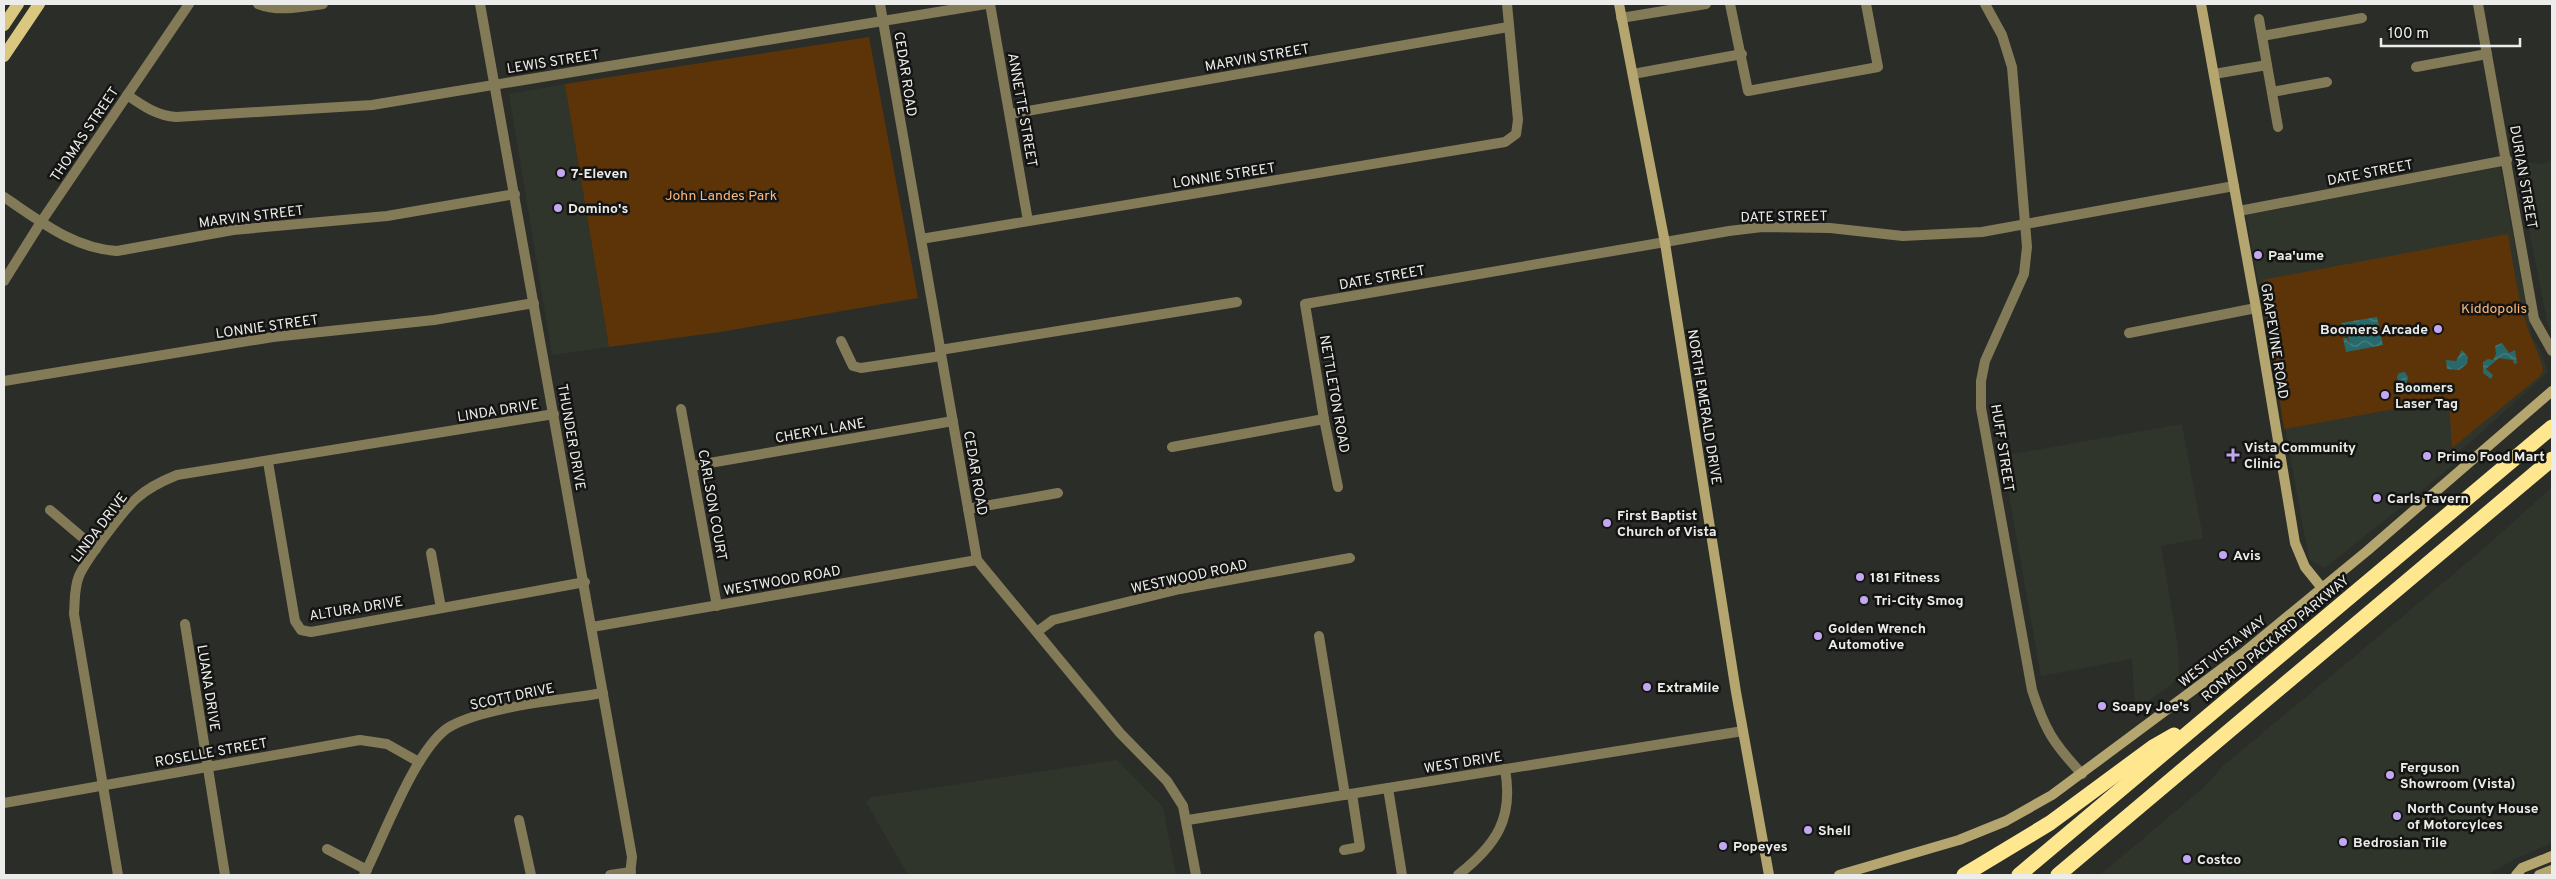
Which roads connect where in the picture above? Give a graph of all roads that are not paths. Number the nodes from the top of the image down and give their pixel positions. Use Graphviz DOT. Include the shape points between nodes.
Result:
graph roads {
  1 [pos="18,4"];
  2 [pos="39,4"];
  3 [pos="189,4"];
  4 [pos="258,4"];
  5 [pos="323,4"];
  6 [pos="480,4"];
  7 [pos="880,4"];
  8 [pos="986,4"];
  9 [pos="990,4"];
  10 [pos="1507,4"];
  11 [pos="1619,4"];
  12 [pos="1706,4"];
  13 [pos="1730,4"];
  14 [pos="1866,4"];
  15 [pos="1986,4"];
  16 [pos="2201,4"];
  17 [pos="2478,4"];
  18 [pos="1621,18"];
  19 [pos="2362,18"];
  20 [pos="2259,19"];
  21 [pos="883,21"];
  22 [pos="4,25"];
  23 [pos="1508,27"];
  24 [pos="2262,36"];
  25 [pos="1742,54"];
  26 [pos="2487,54"];
  27 [pos="4,56"];
  28 [pos="2267,65"];
  29 [pos="2416,67"];
  30 [pos="1633,74"];
  31 [pos="2214,74"];
  32 [pos="2327,82"];
  33 [pos="494,84"];
  34 [pos="2272,92"];
  35 [pos="127,95"];
  36 [pos="1010,114"];
  37 [pos="2278,127"];
  38 [pos="2507,160"];
  39 [pos="2234,186"];
  40 [pos="515,194"];
  41 [pos="4,197"];
  42 [pos="2239,211"];
  43 [pos="1028,221"];
  44 [pos="41,222"];
  45 [pos="2025,224"];
  46 [pos="920,239"];
  47 [pos="1665,243"];
  48 [pos="4,281"];
  49 [pos="1237,302"];
  50 [pos="534,303"];
  51 [pos="1305,304"];
  52 [pos="2256,308"];
  53 [pos="2129,333"];
  54 [pos="841,340"];
  55 [pos="2552,351"];
  56 [pos="941,353"];
  57 [pos="4,381"];
  58 [pos="2552,390"];
  59 [pos="682,409"];
  60 [pos="554,414"];
  61 [pos="1324,419"];
  62 [pos="953,421"];
  63 [pos="2552,428"];
  64 [pos="1172,447"];
  65 [pos="2552,460"];
  66 [pos="268,462"];
  67 [pos="692,466"];
  68 [pos="1338,487"];
  69 [pos="1058,494"];
  70 [pos="968,509"];
  71 [pos="50,510"];
  72 [pos="96,549"];
  73 [pos="431,553"];
  74 [pos="1350,558"];
  75 [pos="977,560"];
  76 [pos="584,582"];
  77 [pos="2322,588"];
  78 [pos="717,606"];
  79 [pos="441,608"];
  80 [pos="185,624"];
  81 [pos="592,627"];
  82 [pos="1038,631"];
  83 [pos="1319,636"];
  84 [pos="603,693"];
  85 [pos="2208,715"];
  86 [pos="1743,732"];
  87 [pos="419,762"];
  88 [pos="208,766"];
  89 [pos="1505,769"];
  90 [pos="2082,774"];
  91 [pos="102,786"];
  92 [pos="1388,788"];
  93 [pos="2157,792"];
  94 [pos="1348,794"];
  95 [pos="4,803"];
  96 [pos="519,820"];
  97 [pos="1188,820"];
  98 [pos="327,849"];
  99 [pos="1344,850"];
  100 [pos="2552,856"];
  101 [pos="2552,870"];
  102 [pos="366,872"];
  103 [pos="631,874"];
  104 [pos="118,875"];
  105 [pos="225,875"];
  106 [pos="530,875"];
  107 [pos="610,875"];
  108 [pos="1196,875"];
  109 [pos="1402,875"];
  110 [pos="1458,875"];
  111 [pos="1769,875"];
  112 [pos="1839,875"];
  113 [pos="1964,875"];
  114 [pos="2019,875"];
  115 [pos="2058,875"];
  116 [pos="2073,875"];
  117 [pos="2516,875"];
  118 [pos="2539,875"];
  1 -- 22 [label="main road"];
  2 -- 27 [label="main road"];
  3 -- 35 [label="street, THOMAS STREET"];
  4 -- 5 [label="street" via="296,9"];
  6 -- 33 [label="street, THUNDER DRIVE"];
  7 -- 21 [label="street, CEDAR ROAD"];
  8 -- 21 [label="street, LEWIS STREET"];
  9 -- 36 [label="street, ANNETTE STREET"];
  10 -- 23 [label="street"];
  11 -- 18 [label="main road, NORTH EMERALD DRIVE"];
  12 -- 18 [label="street"];
  13 -- 25 [label="street"];
  14 -- 25 [label="street" via="1878,68 1748,91"];
  15 -- 45 [label="street, HUFF STREET" via="2002,35 2012,67"];
  16 -- 31 [label="main road, GRAPEVINE ROAD"];
  17 -- 26 [label="street, DURIAN STREET"];
  18 -- 30 [label="main road, NORTH EMERALD DRIVE"];
  19 -- 24 [label="street"];
  20 -- 24 [label="street"];
  21 -- 33 [label="street, LEWIS STREET"];
  21 -- 46 [label="street, CEDAR ROAD"];
  23 -- 36 [label="street, MARVIN STREET"];
  23 -- 43 [label="street, LONNIE STREET" via="1518,120 1516,134 1506,142"];
  24 -- 28 [label="street"];
  25 -- 30 [label="street"];
  26 -- 29 [label="street"];
  26 -- 38 [label="street, DURIAN STREET"];
  28 -- 31 [label="street"];
  28 -- 34 [label="street"];
  30 -- 47 [label="main road, NORTH EMERALD DRIVE"];
  31 -- 39 [label="main road, GRAPEVINE ROAD"];
  32 -- 34 [label="street"];
  33 -- 35 [label="street, LEWIS STREET" via="372,106 176,117 146,108"];
  33 -- 40 [label="street, THUNDER DRIVE"];
  34 -- 37 [label="street"];
  35 -- 44 [label="street, THOMAS STREET"];
  36 -- 43 [label="street, ANNETTE STREET"];
  38 -- 42 [label="street, DATE STREET"];
  38 -- 55 [label="street, DURIAN STREET" via="2534,319"];
  39 -- 42 [label="main road, GRAPEVINE ROAD"];
  39 -- 45 [label="street, DATE STREET"];
  40 -- 44 [label="street, MARVIN STREET" via="388,216 233,230 117,251 98,250 67,239"];
  40 -- 50 [label="street, THUNDER DRIVE"];
  41 -- 44 [label="street, MARVIN STREET"];
  42 -- 52 [label="main road, GRAPEVINE ROAD"];
  43 -- 46 [label="street, LONNIE STREET"];
  44 -- 48 [label="street, THOMAS STREET"];
  45 -- 47 [label="street, DATE STREET" via="1982,232 1929,236 1830,228 1762,227"];
  45 -- 90 [label="street, HUFF STREET" via="2024,274 1985,361 1981,408 2032,690 2044,726 2057,747"];
  46 -- 56 [label="street, CEDAR ROAD"];
  47 -- 51 [label="street, DATE STREET"];
  47 -- 86 [label="main road, NORTH EMERALD DRIVE"];
  49 -- 56 [label="street"];
  50 -- 57 [label="street, LONNIE STREET" via="434,320 273,337"];
  50 -- 60 [label="street, THUNDER DRIVE"];
  51 -- 61 [label="street, NETTLETON ROAD"];
  52 -- 53 [label="street"];
  52 -- 77 [label="main road, GRAPEVINE ROAD" via="2295,543 2305,567"];
  54 -- 56 [label="street" via="853,366 861,368"];
  56 -- 62 [label="street, CEDAR ROAD"];
  58 -- 77 [label="main road, WEST VISTA WAY"];
  59 -- 67 [label="street, CARLSON COURT"];
  60 -- 66 [label="street, LINDA DRIVE"];
  60 -- 76 [label="street, THUNDER DRIVE"];
  61 -- 64 [label="street"];
  61 -- 68 [label="street, NETTLETON ROAD"];
  62 -- 67 [label="street, CHERYL LANE"];
  62 -- 70 [label="street, CEDAR ROAD"];
  63 -- 85 [label="highway, RONALD PACKARD PARKWAY"];
  65 -- 93 [label="highway"];
  66 -- 72 [label="street, LINDA DRIVE" via="177,475 158,482 135,499"];
  66 -- 79 [label="street, ALTURA DRIVE" via="295,621 301,630 311,632"];
  67 -- 78 [label="street, CARLSON COURT"];
  69 -- 70 [label="street"];
  70 -- 75 [label="street, CEDAR ROAD"];
  71 -- 72 [label="street"];
  72 -- 91 [label="street, LINDA DRIVE" via="75,589 74,614"];
  73 -- 79 [label="street"];
  74 -- 82 [label="street, WESTWOOD ROAD" via="1180,589 1053,620"];
  75 -- 78 [label="street, WESTWOOD ROAD"];
  75 -- 82 [label="street"];
  76 -- 79 [label="street, ALTURA DRIVE"];
  76 -- 81 [label="street, THUNDER DRIVE"];
  77 -- 90 [label="main road, WEST VISTA WAY" via="2203,684"];
  78 -- 81 [label="street, WESTWOOD ROAD"];
  80 -- 88 [label="street, LUANA DRIVE"];
  81 -- 84 [label="street, THUNDER DRIVE"];
  82 -- 97 [label="street" via="1120,733 1167,781"];
  83 -- 94 [label="street"];
  84 -- 87 [label="street, SCOTT DRIVE" via="481,714 450,726"];
  84 -- 103 [label="street, THUNDER DRIVE" via="632,857"];
  85 -- 113 [label="highway" via="2153,747 2050,823"];
  85 -- 114 [label="highway, RONALD PACKARD PARKWAY"];
  86 -- 89 [label="street, WEST DRIVE"];
  86 -- 111 [label="main road, NORTH EMERALD DRIVE"];
  87 -- 88 [label="street, ROSELLE STREET" via="387,744 360,740"];
  87 -- 102 [label="street, SCOTT DRIVE"];
  88 -- 91 [label="street, ROSELLE STREET"];
  88 -- 105 [label="street, LUANA DRIVE"];
  89 -- 92 [label="street, WEST DRIVE"];
  89 -- 110 [label="street" via="1507,811 1500,831 1479,859"];
  90 -- 112 [label="main road, WEST VISTA WAY" via="2006,821 1959,840"];
  91 -- 95 [label="street, ROSELLE STREET"];
  91 -- 104 [label="street, LINDA DRIVE"];
  92 -- 94 [label="street, WEST DRIVE"];
  92 -- 109 [label="street"];
  93 -- 115 [label="highway"];
  93 -- 116 [label="highway"];
  94 -- 97 [label="street, WEST DRIVE"];
  94 -- 99 [label="street" via="1360,847"];
  96 -- 106 [label="street"];
  97 -- 108 [label="street"];
  98 -- 102 [label="street"];
  100 -- 117 [label="main road" via="2522,868"];
  101 -- 118 [label="main road"];
  103 -- 107 [label="street"];
}
